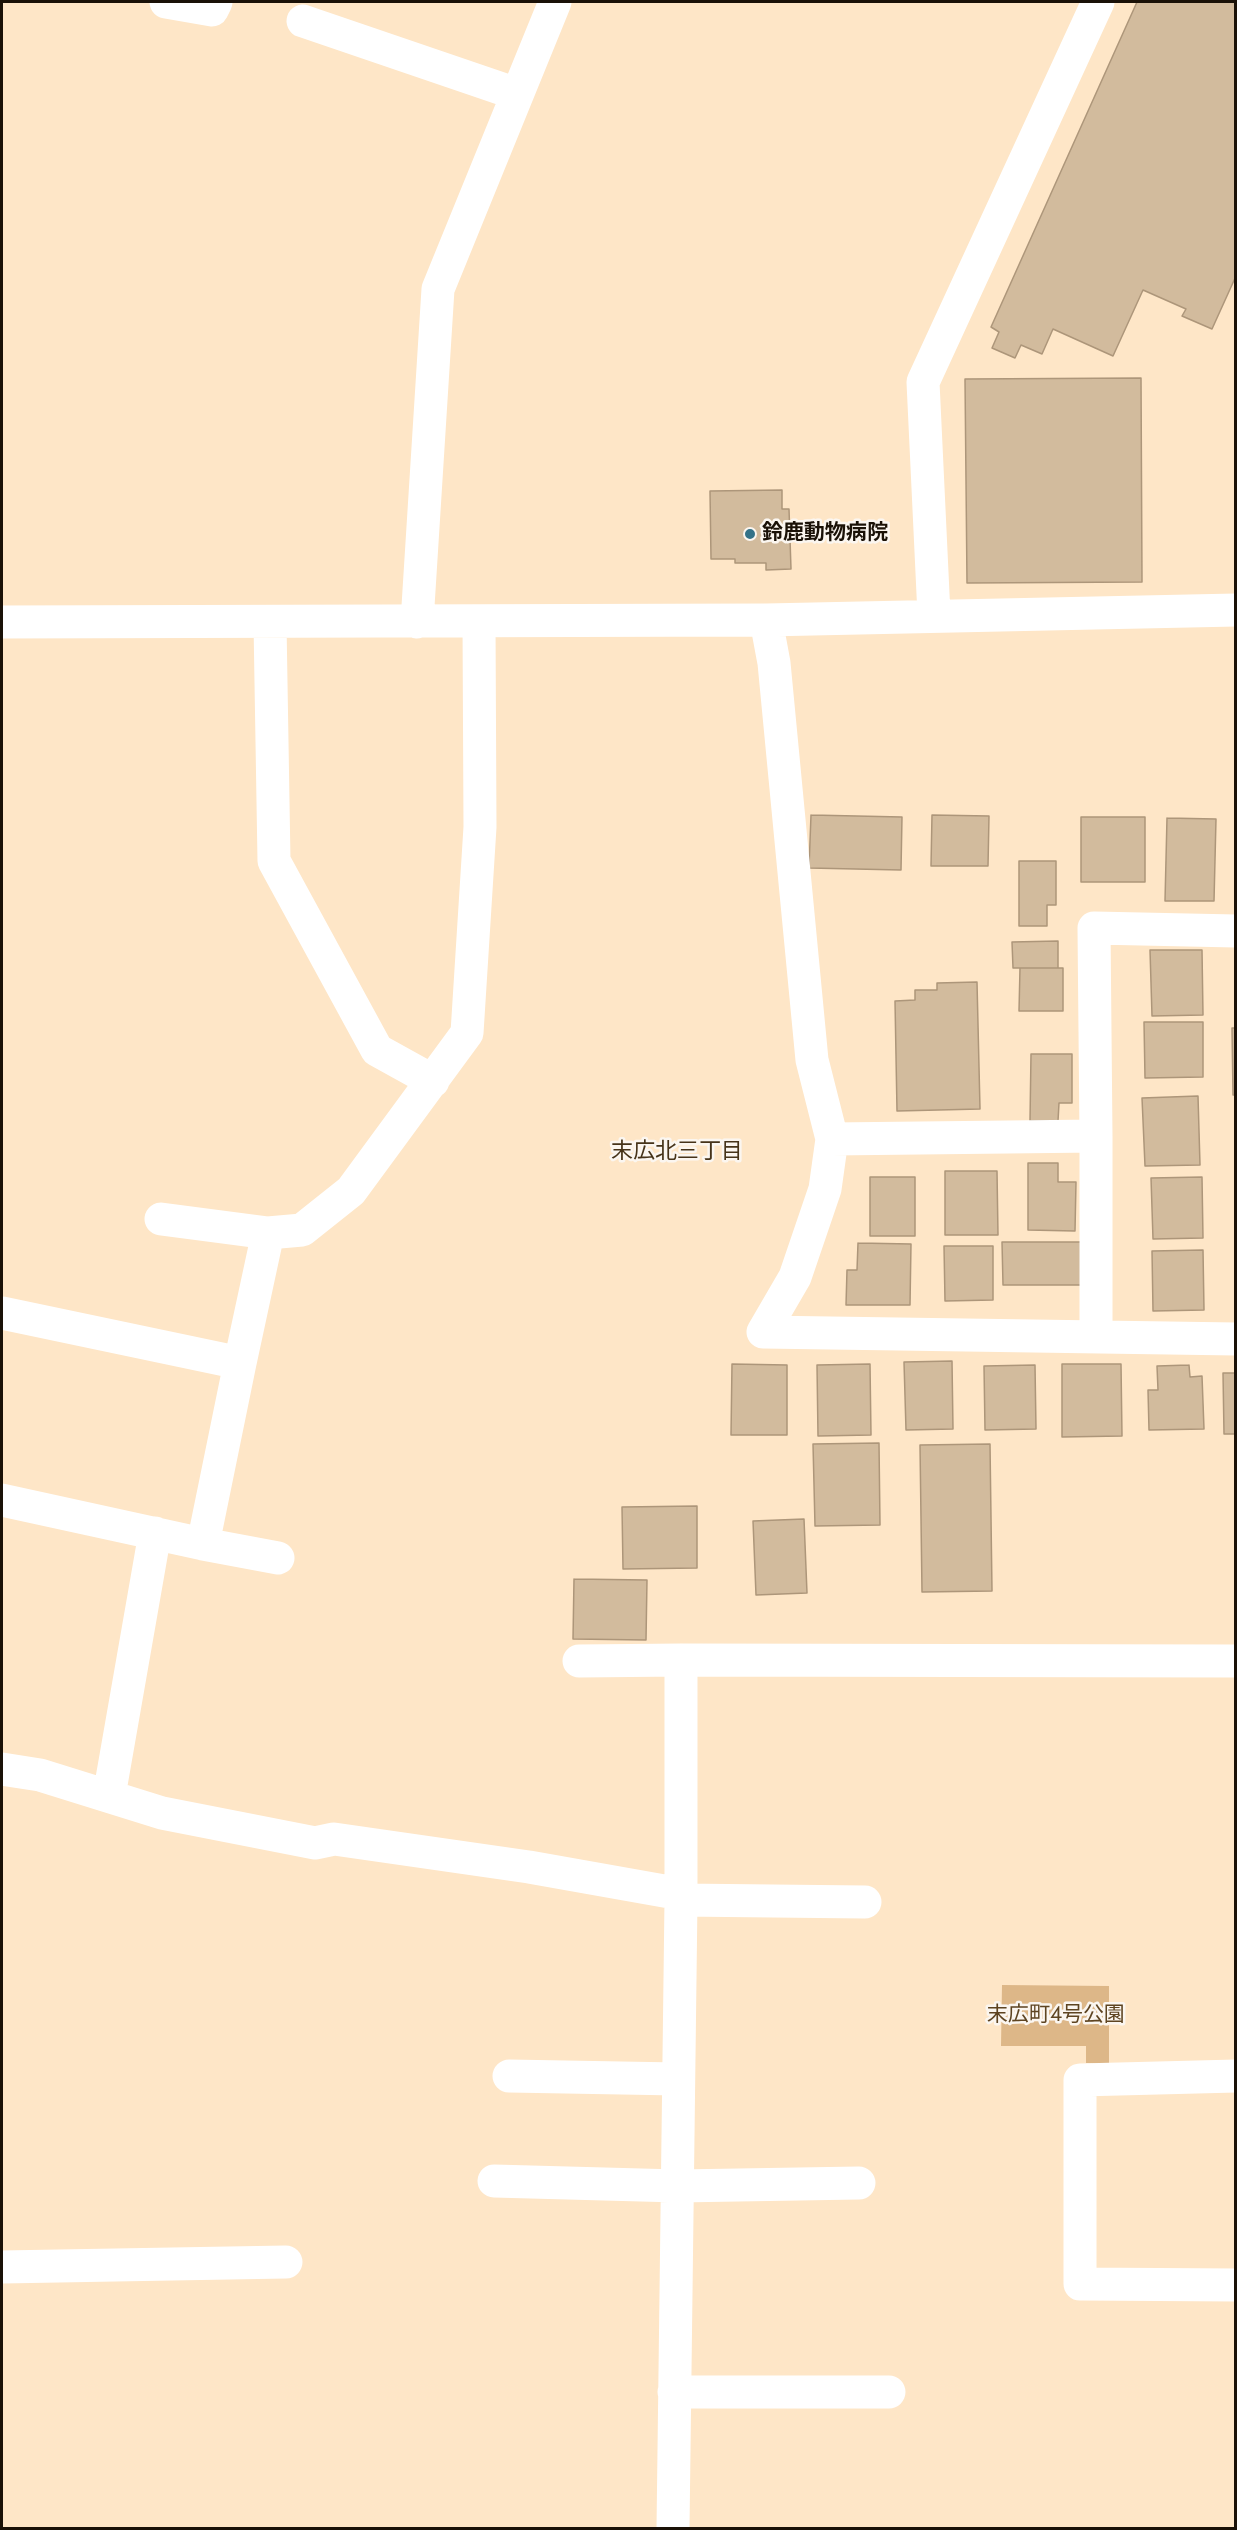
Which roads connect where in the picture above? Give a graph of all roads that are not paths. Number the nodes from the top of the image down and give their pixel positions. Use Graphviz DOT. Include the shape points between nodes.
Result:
graph roads {
  1 [pos="166,2"];
  2 [pos="216,2"];
  3 [pos="555,2"];
  4 [pos="1098,2"];
  5 [pos="303,21"];
  6 [pos="517,94"];
  7 [pos="1236,610"];
  8 [pos="934,615"];
  9 [pos="766,620"];
  10 [pos="2,622"];
  11 [pos="417,622"];
  12 [pos="479,622"];
  13 [pos="270,623"];
  14 [pos="1236,931"];
  15 [pos="433,1081"];
  16 [pos="1096,1136"];
  17 [pos="832,1139"];
  18 [pos="161,1219"];
  19 [pos="268,1233"];
  20 [pos="2,1313"];
  21 [pos="1096,1337"];
  22 [pos="1236,1339"];
  23 [pos="240,1363"];
  24 [pos="2,1500"];
  25 [pos="154,1533"];
  26 [pos="203,1544"];
  27 [pos="278,1558"];
  28 [pos="681,1660"];
  29 [pos="579,1661"];
  30 [pos="1236,1661"];
  31 [pos="2,1769"];
  32 [pos="109,1796"];
  33 [pos="681,1897"];
  34 [pos="865,1902"];
  35 [pos="509,2076"];
  36 [pos="1236,2076"];
  37 [pos="678,2079"];
  38 [pos="494,2181"];
  39 [pos="859,2183"];
  40 [pos="678,2187"];
  41 [pos="286,2262"];
  42 [pos="2,2267"];
  43 [pos="1236,2285"];
  44 [pos="675,2392"];
  45 [pos="890,2392"];
  46 [pos="673,2529"];
  1 -- 2 [label="street" via="212,10"];
  3 -- 6 [label="street"];
  4 -- 8 [label="street" via="923,382"];
  5 -- 6 [label="street"];
  6 -- 11 [label="street" via="438,289"];
  7 -- 8 [label="street"];
  8 -- 9 [label="street"];
  9 -- 12 [label="street"];
  9 -- 17 [label="street" via="774,663 812,1060"];
  10 -- 13 [label="street"];
  11 -- 12 [label="street"];
  11 -- 13 [label="street"];
  12 -- 15 [label="street" via="480,827 467,1033"];
  13 -- 15 [label="street" via="274,861 377,1050"];
  14 -- 16 [label="street" via="1094,928"];
  15 -- 19 [label="street" via="351,1191 302,1230"];
  16 -- 17 [label="street"];
  16 -- 21 [label="street"];
  17 -- 21 [label="street" via="825,1189 795,1277 763,1332"];
  18 -- 19 [label="street"];
  19 -- 23 [label="street"];
  20 -- 23 [label="street"];
  21 -- 22 [label="street"];
  23 -- 26 [label="street"];
  24 -- 25 [label="street"];
  25 -- 26 [label="street"];
  25 -- 32 [label="street"];
  26 -- 27 [label="street"];
  28 -- 29 [label="street"];
  28 -- 30 [label="street"];
  28 -- 33 [label="street"];
  31 -- 32 [label="street" via="40,1775"];
  32 -- 33 [label="street" via="162,1813 315,1843 334,1839 529,1867"];
  33 -- 34 [label="street"];
  33 -- 37 [label="street"];
  35 -- 37 [label="street"];
  36 -- 43 [label="street" via="1080,2080 1080,2284"];
  37 -- 40 [label="street"];
  38 -- 40 [label="street"];
  39 -- 40 [label="street"];
  40 -- 44 [label="street"];
  41 -- 42 [label="street"];
  44 -- 45 [label="street"];
  44 -- 46 [label="street"];
}
